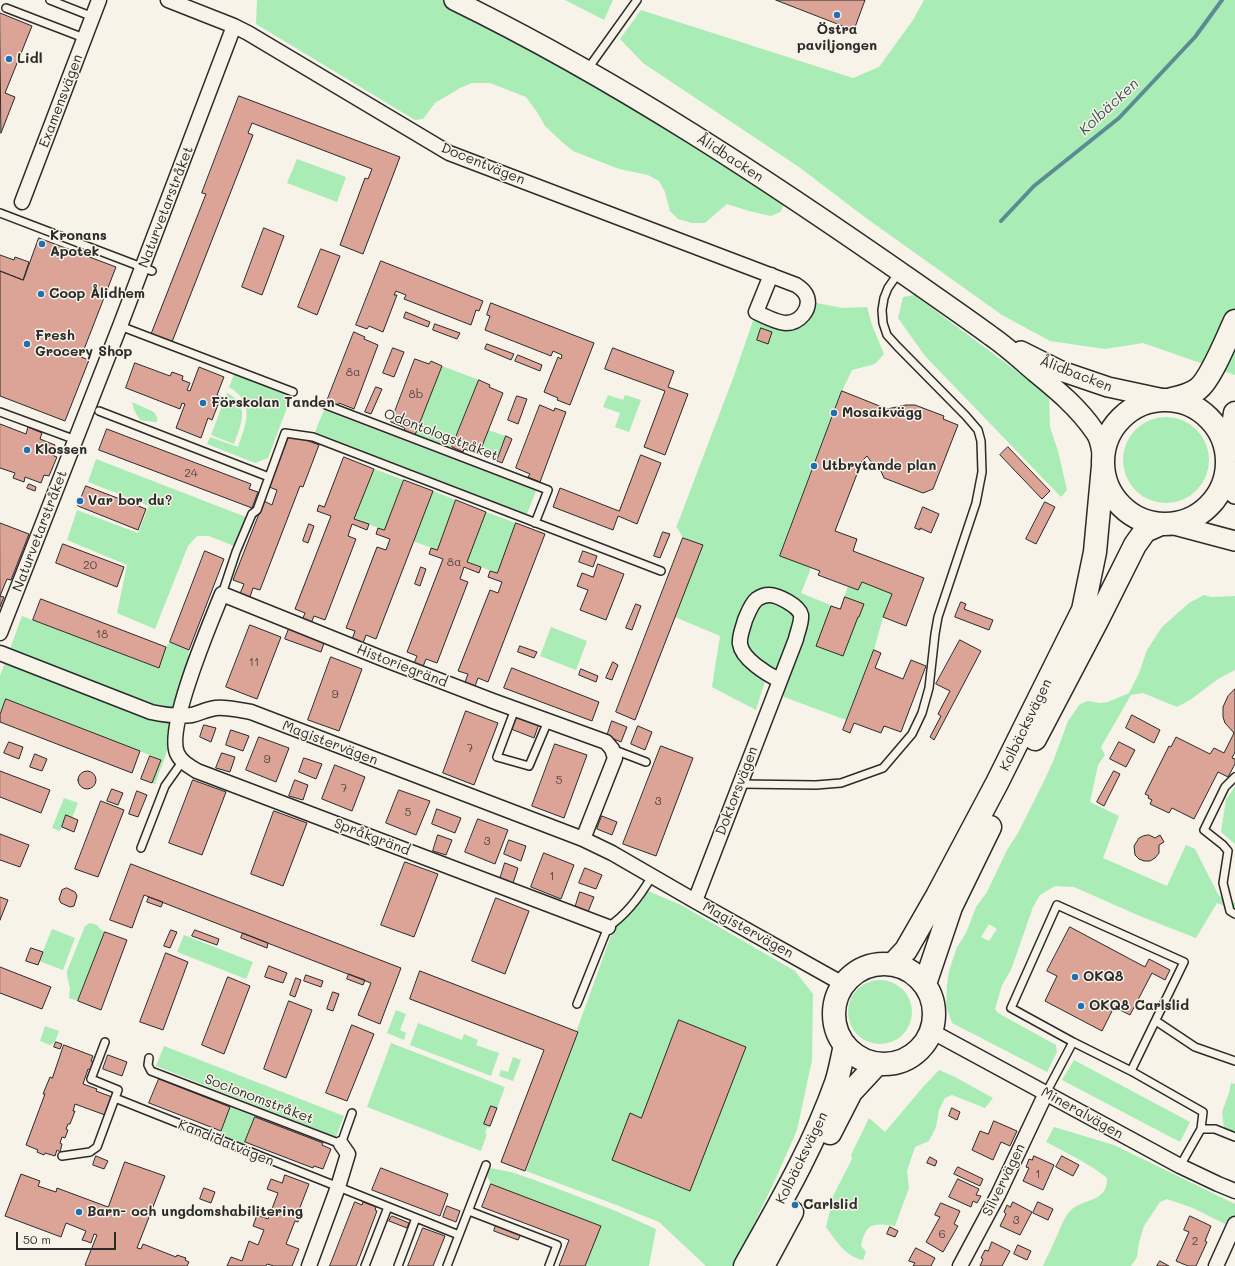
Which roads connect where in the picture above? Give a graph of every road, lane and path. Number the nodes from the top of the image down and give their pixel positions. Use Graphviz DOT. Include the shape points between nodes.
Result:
graph roads {
  1 [pos="50,0"];
  2 [pos="99,0"];
  3 [pos="168,0"];
  4 [pos="454,0"];
  5 [pos="637,0"];
  6 [pos="6,8"];
  7 [pos="93,16"];
  8 [pos="234,26"];
  9 [pos="84,38"];
  10 [pos="586,70"];
  11 [pos="22,202"];
  12 [pos="0,213"];
  13 [pos="147,269"];
  14 [pos="899,272"];
  15 [pos="771,275"];
  16 [pos="1235,321"];
  17 [pos="120,326"];
  18 [pos="993,337"];
  19 [pos="293,392"];
  20 [pos="1168,399"];
  21 [pos="326,405"];
  22 [pos="99,411"];
  23 [pos="0,412"];
  24 [pos="1235,413"];
  25 [pos="76,440"];
  26 [pos="1103,462"];
  27 [pos="1227,467"];
  28 [pos="269,477"];
  29 [pos="1235,494"];
  30 [pos="536,522"];
  31 [pos="1166,524"];
  32 [pos="1235,541"];
  33 [pos="661,571"];
  34 [pos="222,594"];
  35 [pos="0,633"];
  36 [pos="0,653"];
  37 [pos="779,680"];
  38 [pos="515,709"];
  39 [pos="180,716"];
  40 [pos="548,721"];
  41 [pos="612,749"];
  42 [pos="182,762"];
  43 [pos="646,762"];
  44 [pos="1235,777"];
  45 [pos="740,784"];
  46 [pos="583,839"];
  47 [pos="141,848"];
  48 [pos="652,876"];
  49 [pos="695,901"];
  50 [pos="1235,914"];
  51 [pos="608,927"];
  52 [pos="893,964"];
  53 [pos="843,984"];
  54 [pos="925,984"];
  55 [pos="577,1004"];
  56 [pos="1156,1021"];
  57 [pos="931,1031"];
  58 [pos="105,1042"];
  59 [pos="1073,1042"];
  60 [pos="845,1045"];
  61 [pos="149,1058"];
  62 [pos="1235,1061"];
  63 [pos="877,1064"];
  64 [pos="1131,1071"];
  65 [pos="1046,1093"];
  66 [pos="114,1098"];
  67 [pos="352,1113"];
  68 [pos="1200,1129"];
  69 [pos="1235,1138"];
  70 [pos="341,1144"];
  71 [pos="62,1156"];
  72 [pos="486,1165"];
  73 [pos="1180,1166"];
  74 [pos="338,1187"];
  75 [pos="1235,1191"];
  76 [pos="388,1207"];
  77 [pos="468,1211"];
  78 [pos="416,1218"];
  79 [pos="1235,1224"];
  80 [pos="459,1235"];
  81 [pos="309,1266"];
  82 [pos="365,1266"];
  83 [pos="398,1266"];
  84 [pos="447,1266"];
  85 [pos="549,1266"];
  86 [pos="745,1266"];
  87 [pos="763,1266"];
  88 [pos="960,1266"];
  89 [pos="1216,1266"];
  1 -- 7 [label="lane"];
  2 -- 7 [label="street, Examensvägen"];
  3 -- 8 [label="street, Docentvägen"];
  4 -- 10 [label="main road, Ålidbacken" via="504,24"];
  5 -- 10 [label="lane"];
  6 -- 9 [label="lane"];
  7 -- 9 [label="street, Examensvägen"];
  8 -- 13 [label="street, Naturvetarstråket"];
  8 -- 15 [label="street, Docentvägen" via="449,153"];
  9 -- 11 [label="street, Examensvägen"];
  10 -- 14 [label="main road, Ålidbacken" via="688,131"];
  12 -- 13 [label="lane"];
  13 -- 17 [label="street, Naturvetarstråket"];
  14 -- 18 [label="main road, Ålidbacken"];
  14 -- 45 [label="lane" via="884,298 882,310 887,335 978,430 982,454 982,472 976,503 938,617 929,688 922,713 912,734 883,768 841,783"];
  16 -- 20 [label="highway" via="1204,383 1191,394"];
  17 -- 19 [label="lane"];
  17 -- 25 [label="street, Naturvetarstråket"];
  18 -- 20 [label="main road, Ålidbacken" via="1061,371 1108,387"];
  18 -- 26 [label="main road, Ålidbacken" via="1081,413 1097,434"];
  20 -- 26 [label="highway" via="1149,401 1126,413 1108,438"];
  20 -- 27 [label="highway" via="1198,408 1213,422 1225,442"];
  21 -- 30 [label="lane, Odontologstråket" via="548,490"];
  22 -- 28 [label="lane"];
  23 -- 25 [label="lane"];
  24 -- 27 [label="highway"];
  25 -- 35 [label="street, Naturvetarstråket"];
  26 -- 31 [label="highway" via="1108,486 1117,501 1138,517 1149,522"];
  26 -- 52 [label="highway, Kolbäcksvägen" via="1096,552 1082,610 997,783 941,889 906,950"];
  27 -- 29 [label="main road"];
  27 -- 31 [label="highway" via="1222,488 1208,507 1190,519"];
  28 -- 30 [label="lane" via="285,432 313,437"];
  28 -- 34 [label="lane" via="257,510 252,514 236,552"];
  30 -- 33 [label="lane"];
  31 -- 32 [label="main road"];
  31 -- 54 [label="highway, Kolbäcksvägen" via="1145,531 1135,545 951,907"];
  34 -- 38 [label="street, Historiegränd"];
  34 -- 39 [label="street" via="183,700"];
  36 -- 39 [label="street, Magistervägen" via="151,712"];
  37 -- 37 [label="street, Doktorsvägen" via="796,639 801,616 792,604 769,595 762,596 751,607 742,628 740,644 747,657"];
  37 -- 45 [label="street, Doktorsvägen"];
  38 -- 40 [label="street, Historiegränd"];
  38 -- 40 [label="lane" via="497,757 529,766"];
  39 -- 42 [label="street" via="175,744"];
  39 -- 46 [label="street, Magistervägen" via="217,708 250,712"];
  40 -- 41 [label="street, Historiegränd" via="606,742"];
  41 -- 43 [label="lane"];
  41 -- 46 [label="street" via="614,758"];
  42 -- 47 [label="lane" via="165,786"];
  42 -- 51 [label="street, Språkgränd" via="197,771"];
  44 -- 50 [label="lane" via="1224,788 1204,830 1228,851 1223,883 1230,911"];
  45 -- 49 [label="street, Doktorsvägen"];
  46 -- 48 [label="street, Magistervägen"];
  48 -- 49 [label="street, Magistervägen"];
  48 -- 51 [label="lane" via="630,907"];
  49 -- 53 [label="street, Magistervägen"];
  51 -- 55 [label="lane"];
  52 -- 53 [label="highway" via="868,966 856,972"];
  52 -- 54 [label="highway" via="910,971"];
  53 -- 60 [label="highway" via="834,1008 834,1022"];
  54 -- 57 [label="highway" via="934,1009 934,1025"];
  56 -- 59 [label="lane" via="1184,962 1057,905 1011,1008"];
  56 -- 62 [label="lane" via="1195,1047"];
  56 -- 64 [label="lane"];
  57 -- 63 [label="highway" via="925,1043 913,1055 890,1064"];
  57 -- 65 [label="street, Mineralvägen"];
  58 -- 66 [label="lane" via="91,1079 118,1090"];
  59 -- 64 [label="lane"];
  59 -- 65 [label="lane"];
  60 -- 63 [label="highway" via="853,1054"];
  60 -- 86 [label="highway, Kolbäcksvägen" via="837,1082 821,1123 790,1186"];
  61 -- 70 [label="lane, Socionomstråket" via="148,1065 151,1071"];
  63 -- 87 [label="highway, Kolbäcksvägen" via="851,1092"];
  64 -- 68 [label="lane" via="1203,1112"];
  65 -- 73 [label="street, Mineralvägen"];
  65 -- 88 [label="street, Silvervägen" via="998,1195"];
  66 -- 71 [label="lane" via="97,1147 90,1152"];
  66 -- 74 [label="lane, Kandidatvägen"];
  67 -- 70 [label="lane"];
  68 -- 69 [label="lane" via="1215,1129"];
  68 -- 73 [label="lane"];
  70 -- 74 [label="street" via="348,1154"];
  72 -- 77 [label="lane"];
  73 -- 75 [label="street, Mineralvägen"];
  74 -- 76 [label="lane, Kandidatvägen"];
  74 -- 81 [label="street"];
  76 -- 78 [label="lane, Kandidatvägen"];
  76 -- 82 [label="lane"];
  77 -- 80 [label="lane"];
  77 -- 85 [label="lane" via="557,1245"];
  78 -- 80 [label="lane, Kandidatvägen"];
  78 -- 83 [label="lane"];
  79 -- 89 [label="street"];
  80 -- 84 [label="lane"];
}
